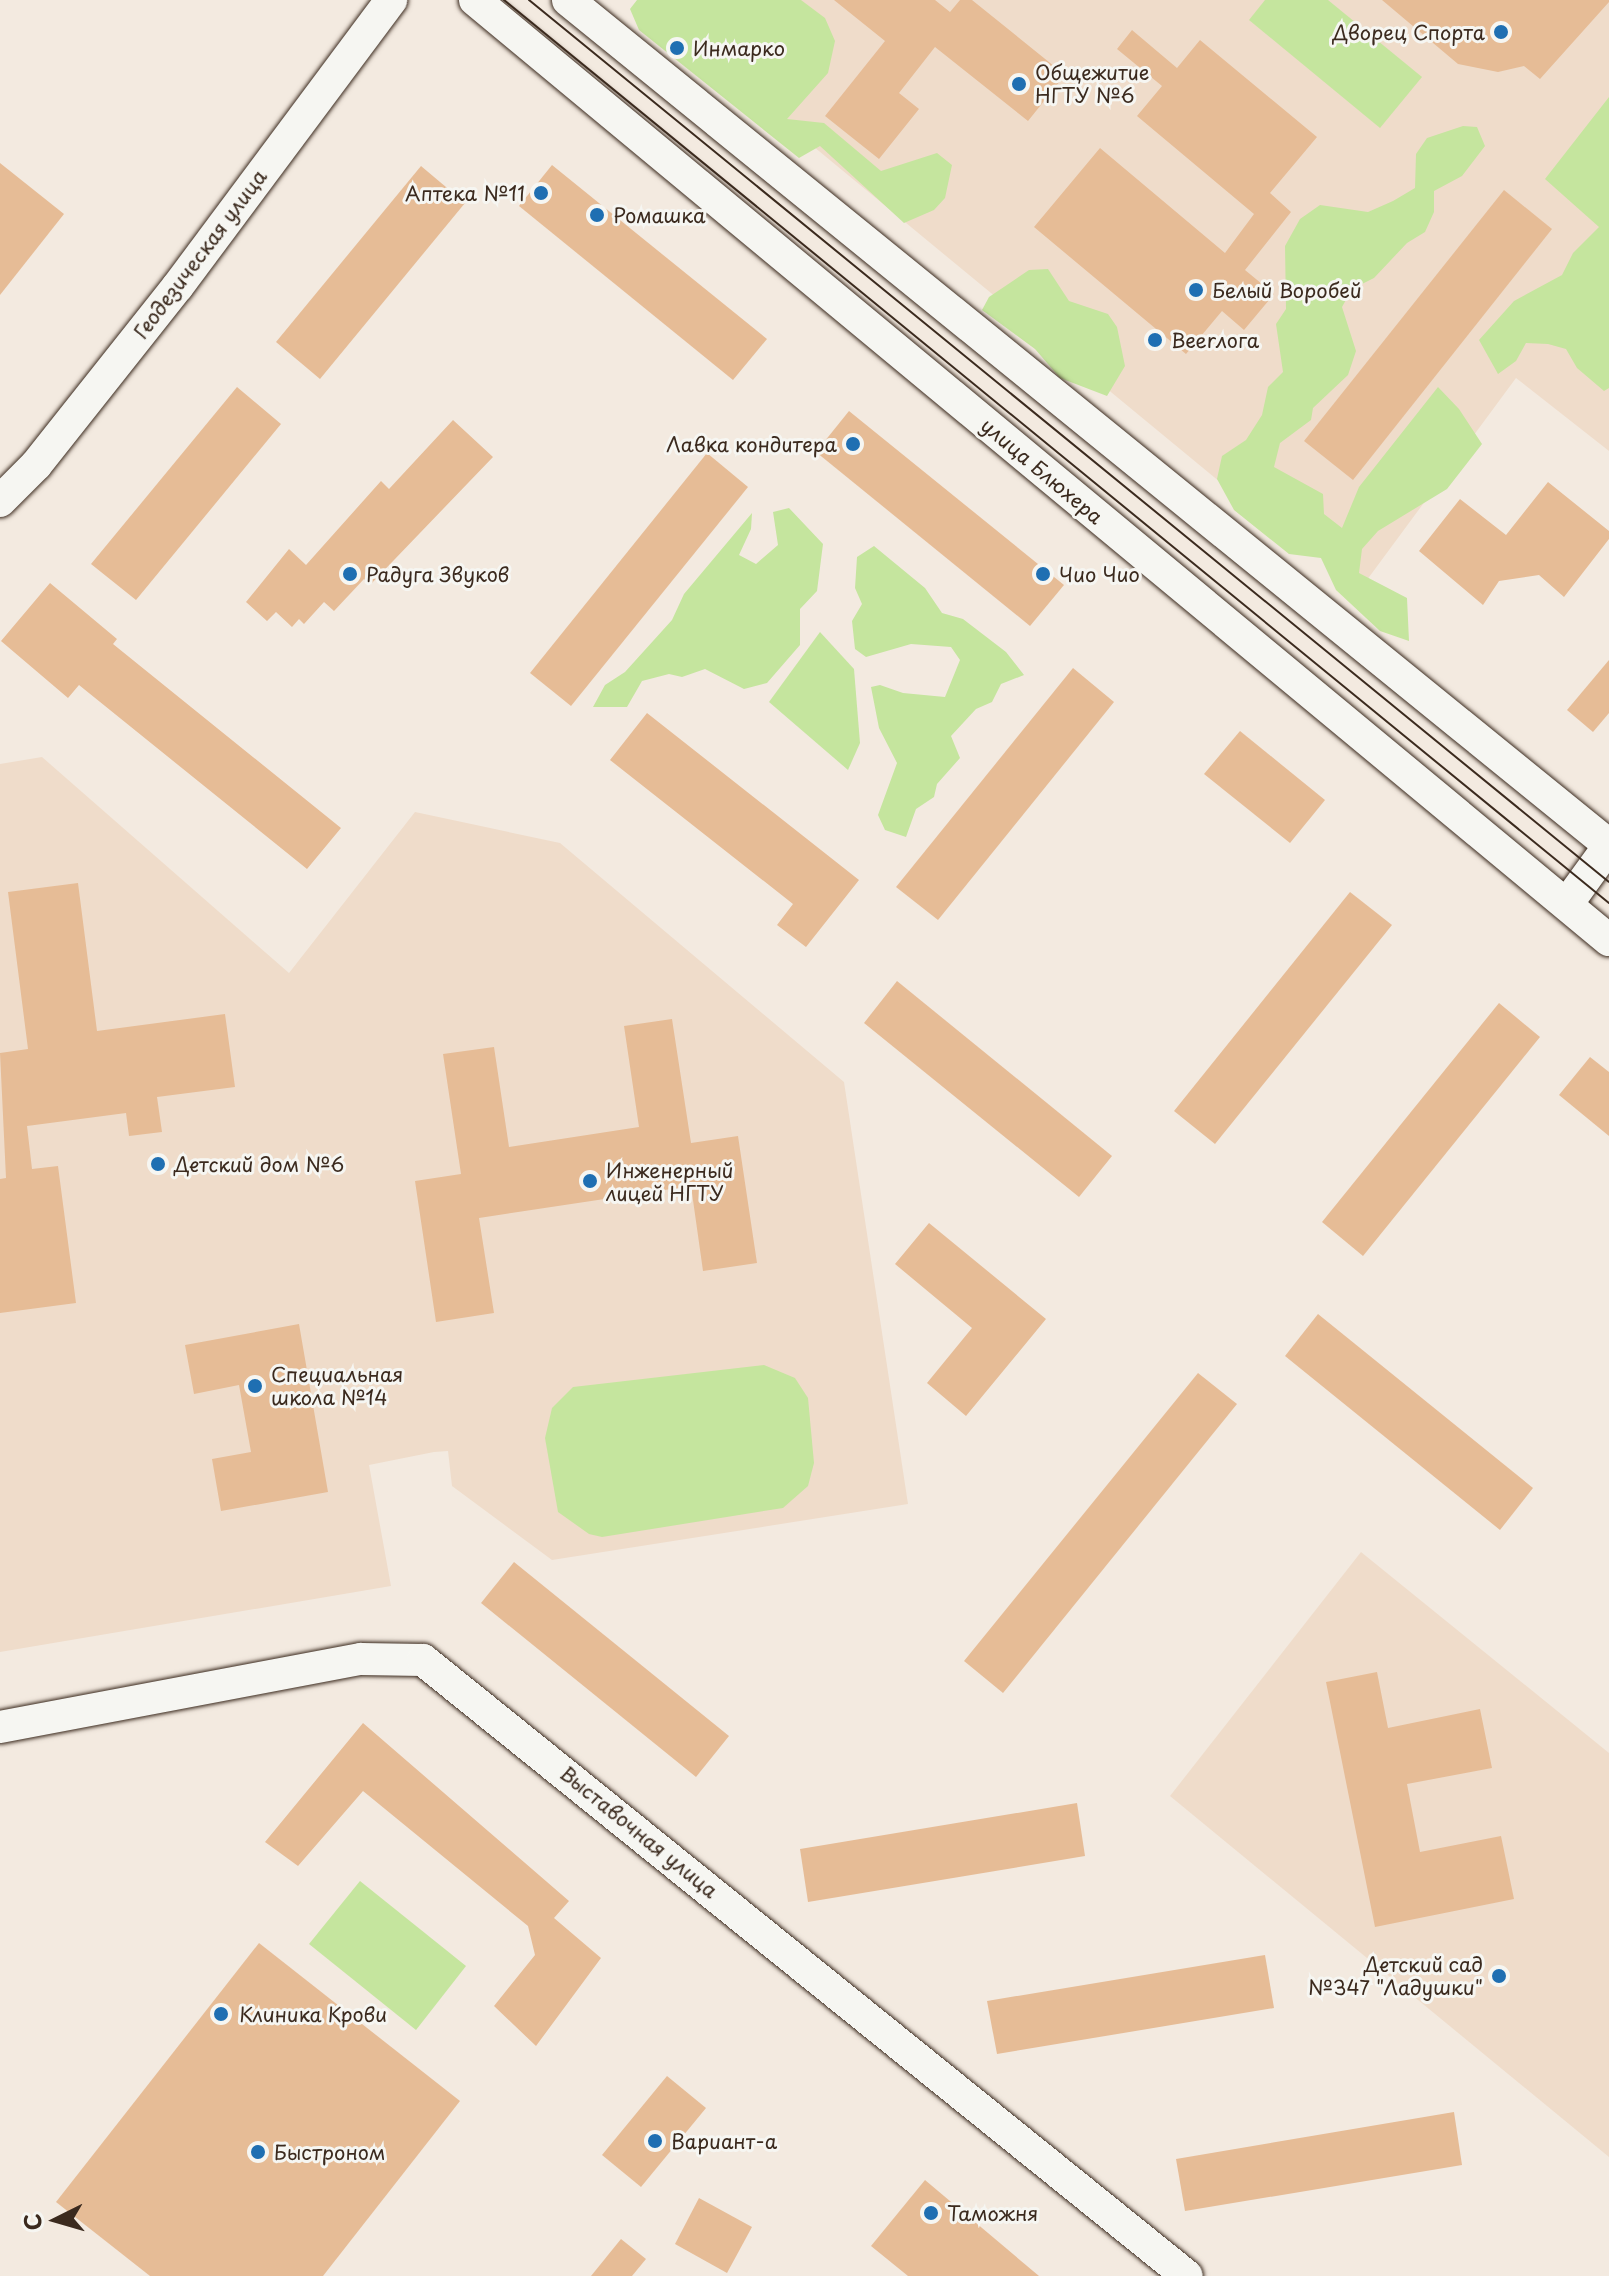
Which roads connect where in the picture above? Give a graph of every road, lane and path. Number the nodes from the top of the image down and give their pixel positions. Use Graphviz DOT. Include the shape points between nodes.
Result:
graph roads {
  1 [pos="391,0"];
  2 [pos="475,0"];
  3 [pos="568,0"];
  4 [pos="0,501"];
  5 [pos="1609,846"];
  6 [pos="1567,904"];
  7 [pos="1609,940"];
  8 [pos="0,1727"];
  9 [pos="1187,2276"];
  1 -- 4 [label="street, Геодезическая улица" via="178,286 36,465"];
  2 -- 6 [label="street, улица Блюхера"];
  3 -- 5 [label="street"];
  5 -- 6 [label="street"];
  6 -- 7 [label="street, улица Блюхера"];
  8 -- 9 [label="street, Выставочная улица" via="361,1659 423,1660"];
}
